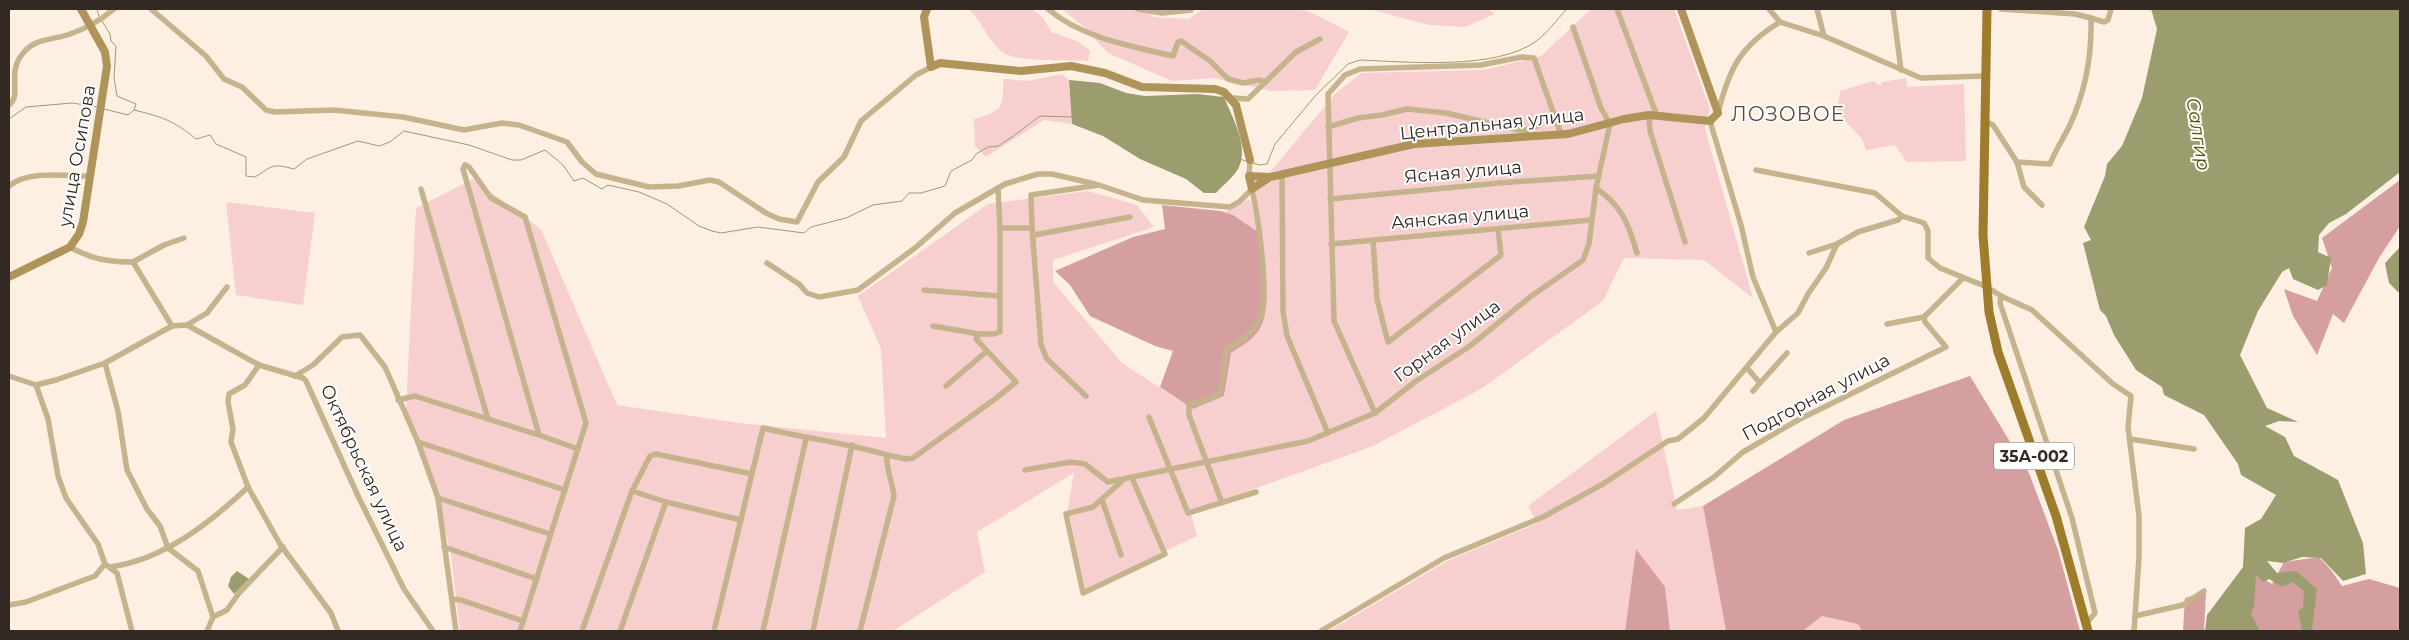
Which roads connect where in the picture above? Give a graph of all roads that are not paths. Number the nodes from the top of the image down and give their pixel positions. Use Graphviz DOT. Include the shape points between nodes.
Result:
graph roads {
  1 [pos="81,9"];
  2 [pos="114,9"];
  3 [pos="151,9"];
  4 [pos="927,9"];
  5 [pos="1048,9"];
  6 [pos="1138,9"];
  7 [pos="1617,9"];
  8 [pos="1681,9"];
  9 [pos="1770,9"];
  10 [pos="1817,9"];
  11 [pos="1893,9"];
  12 [pos="1987,9"];
  13 [pos="2002,9"];
  14 [pos="2111,9"];
  15 [pos="1191,10"];
  16 [pos="2075,11"];
  17 [pos="2091,18"];
  18 [pos="1780,22"];
  19 [pos="89,24"];
  20 [pos="1573,27"];
  21 [pos="1824,36"];
  22 [pos="1320,39"];
  23 [pos="929,65"];
  24 [pos="1901,70"];
  25 [pos="1986,76"];
  26 [pos="1266,82"];
  27 [pos="1232,98"];
  28 [pos="9,105"];
  29 [pos="1718,113"];
  30 [pos="1653,116"];
  31 [pos="1710,121"];
  32 [pos="1984,121"];
  33 [pos="1610,124"];
  34 [pos="1540,125"];
  35 [pos="1328,127"];
  36 [pos="1526,134"];
  37 [pos="1560,134"];
  38 [pos="1250,160"];
  39 [pos="2017,162"];
  40 [pos="1328,165"];
  41 [pos="1756,170"];
  42 [pos="1282,175"];
  43 [pos="90,176"];
  44 [pos="1249,176"];
  45 [pos="1598,176"];
  46 [pos="1270,177"];
  47 [pos="1099,185"];
  48 [pos="9,186"];
  49 [pos="998,188"];
  50 [pos="1252,188"];
  51 [pos="1596,188"];
  52 [pos="421,189"];
  53 [pos="1330,200"];
  54 [pos="2042,205"];
  55 [pos="1130,216"];
  56 [pos="1902,216"];
  57 [pos="1591,220"];
  58 [pos="1000,228"];
  59 [pos="1032,228"];
  60 [pos="1498,229"];
  61 [pos="1034,235"];
  62 [pos="184,238"];
  63 [pos="1373,240"];
  64 [pos="1685,242"];
  65 [pos="1331,244"];
  66 [pos="1837,244"];
  67 [pos="70,247"];
  68 [pos="1636,253"];
  69 [pos="1809,253"];
  70 [pos="133,262"];
  71 [pos="767,263"];
  72 [pos="9,277"];
  73 [pos="1963,278"];
  74 [pos="227,287"];
  75 [pos="1987,287"];
  76 [pos="924,290"];
  77 [pos="999,296"];
  78 [pos="2000,296"];
  79 [pos="1924,317"];
  80 [pos="1887,324"];
  81 [pos="187,325"];
  82 [pos="172,326"];
  83 [pos="932,326"];
  84 [pos="1776,332"];
  85 [pos="980,334"];
  86 [pos="988,351"];
  87 [pos="1787,353"];
  88 [pos="105,363"];
  89 [pos="259,365"];
  90 [pos="1747,368"];
  91 [pos="9,376"];
  92 [pos="295,376"];
  93 [pos="1760,383"];
  94 [pos="36,385"];
  95 [pos="946,386"];
  96 [pos="1753,391"];
  97 [pos="1086,396"];
  98 [pos="398,400"];
  99 [pos="1375,414"];
  100 [pos="1149,417"];
  101 [pos="488,419"];
  102 [pos="1328,433"];
  103 [pos="539,434"];
  104 [pos="806,439"];
  105 [pos="2130,439"];
  106 [pos="418,442"];
  107 [pos="852,445"];
  108 [pos="578,449"];
  109 [pos="2194,449"];
  110 [pos="887,455"];
  111 [pos="1206,462"];
  112 [pos="1025,470"];
  113 [pos="1170,470"];
  114 [pos="752,474"];
  115 [pos="1132,478"];
  116 [pos="1123,480"];
  117 [pos="248,487"];
  118 [pos="565,490"];
  119 [pos="632,491"];
  120 [pos="1256,492"];
  121 [pos="438,498"];
  122 [pos="1102,500"];
  123 [pos="666,502"];
  124 [pos="1222,503"];
  125 [pos="1674,504"];
  126 [pos="742,520"];
  127 [pos="550,534"];
  128 [pos="283,547"];
  129 [pos="444,547"];
  130 [pos="168,548"];
  131 [pos="1121,555"];
  132 [pos="128,563"];
  133 [pos="108,565"];
  134 [pos="537,578"];
  135 [pos="118,579"];
  136 [pos="2204,592"];
  137 [pos="452,599"];
  138 [pos="9,606"];
  139 [pos="2135,616"];
  140 [pos="213,617"];
  141 [pos="523,621"];
  142 [pos="2087,627"];
  143 [pos="132,631"];
  144 [pos="207,631"];
  145 [pos="338,631"];
  146 [pos="433,631"];
  147 [pos="456,631"];
  148 [pos="520,631"];
  149 [pos="582,631"];
  150 [pos="620,631"];
  151 [pos="714,631"];
  152 [pos="762,631"];
  153 [pos="813,631"];
  154 [pos="860,631"];
  155 [pos="1320,631"];
  156 [pos="2134,631"];
  1 -- 19 [label="main road"];
  2 -- 19 [label="street"];
  3 -- 23 [label="street" via="206,56 224,79 242,87 266,110 334,110 393,115 464,130 511,123 567,142 596,174 649,187 710,180 719,182 766,213 799,222 818,182 844,157 861,121"];
  4 -- 23 [label="main road" via="924,17"];
  5 -- 26 [label="street" via="1083,31 1136,47 1174,56 1178,42 1181,42 1210,61 1228,79 1243,83"];
  6 -- 15 [label="street" via="1162,13"];
  7 -- 30 [label="street"];
  8 -- 29 [label="main road"];
  9 -- 18 [label="street"];
  10 -- 21 [label="street"];
  11 -- 24 [label="street"];
  12 -- 25 [label="main road, 35А-002"];
  13 -- 16 [label="street"];
  14 -- 17 [label="street" via="2108,20 2104,22"];
  16 -- 17 [label="street"];
  17 -- 39 [label="street" via="2088,71 2069,128 2050,164"];
  18 -- 21 [label="street"];
  18 -- 29 [label="street" via="1761,34 1739,56"];
  19 -- 28 [label="street" via="25,50 14,68 15,96"];
  19 -- 43 [label="main road, улица Осипова" via="107,60"];
  20 -- 33 [label="street" via="1601,108"];
  21 -- 24 [label="street"];
  22 -- 26 [label="street" via="1296,52"];
  23 -- 27 [label="main road" via="940,63 1021,71 1071,66 1105,73 1142,87 1215,89"];
  24 -- 25 [label="street" via="1921,78"];
  25 -- 32 [label="main road, 35А-002"];
  26 -- 27 [label="street" via="1248,99"];
  27 -- 38 [label="main road"];
  29 -- 31 [label="main road"];
  30 -- 31 [label="main road, Центральная улица"];
  30 -- 33 [label="main road, Центральная улица"];
  30 -- 64 [label="street" via="1650,131"];
  31 -- 84 [label="street" via="1753,277"];
  32 -- 39 [label="street" via="1993,125"];
  32 -- 75 [label="main road, 35А-002" via="1983,235"];
  33 -- 37 [label="main road, Центральная улица"];
  33 -- 45 [label="street, Горная улица"];
  34 -- 36 [label="street"];
  35 -- 36 [label="street" via="1407,109 1446,113"];
  35 -- 37 [label="street" via="1328,94 1345,75 1360,69 1480,65 1522,57 1534,58"];
  35 -- 40 [label="street"];
  36 -- 37 [label="main road, Центральная улица"];
  36 -- 40 [label="main road, Центральная улица" via="1414,144"];
  38 -- 44 [label="street"];
  39 -- 54 [label="street" via="2024,187"];
  40 -- 42 [label="main road, Центральная улица"];
  40 -- 53 [label="street"];
  41 -- 56 [label="street" via="1875,193"];
  42 -- 46 [label="main road, Центральная улица"];
  42 -- 102 [label="street" via="1283,311 1288,336"];
  43 -- 48 [label="street" via="30,177 14,181"];
  43 -- 67 [label="main road, улица Осипова" via="83,222"];
  44 -- 46 [label="main road"];
  44 -- 50 [label="main road"];
  45 -- 51 [label="street, Горная улица"];
  45 -- 53 [label="street, Ясная улица"];
  46 -- 50 [label="main road, Центральная улица"];
  47 -- 49 [label="street" via="1038,174"];
  47 -- 50 [label="street" via="1143,200 1230,207"];
  47 -- 59 [label="street" via="1031,195"];
  49 -- 58 [label="street"];
  49 -- 71 [label="street" via="956,213 858,290 819,297 807,293"];
  50 -- 111 [label="street" via="1259,224 1263,289 1261,315 1250,334 1226,350 1220,393 1188,404"];
  51 -- 57 [label="street, Горная улица"];
  51 -- 68 [label="street" via="1622,212"];
  52 -- 101 [label="street"];
  53 -- 65 [label="street"];
  55 -- 61 [label="street"];
  56 -- 66 [label="street" via="1858,232"];
  56 -- 73 [label="street" via="1927,227 1928,258 1940,268"];
  57 -- 60 [label="street, Аянская улица"];
  57 -- 99 [label="street, Горная улица" via="1583,260"];
  58 -- 59 [label="street"];
  58 -- 77 [label="street"];
  59 -- 61 [label="street"];
  60 -- 63 [label="street, Аянская улица"];
  60 -- 63 [label="street" via="1501,255 1388,342 1377,299"];
  61 -- 97 [label="street" via="1041,345 1047,359"];
  62 -- 70 [label="street"];
  63 -- 65 [label="street, Аянская улица"];
  65 -- 99 [label="street" via="1334,321"];
  66 -- 69 [label="street"];
  66 -- 84 [label="street" via="1798,312"];
  67 -- 70 [label="street" via="106,262"];
  67 -- 72 [label="main road, улица Осипова"];
  70 -- 82 [label="street"];
  73 -- 75 [label="street"];
  73 -- 79 [label="street"];
  74 -- 81 [label="street" via="207,313"];
  75 -- 78 [label="street"];
  75 -- 142 [label="main road, 35А-002" via="1998,352 2056,516"];
  76 -- 77 [label="street"];
  77 -- 85 [label="street" via="1000,332"];
  78 -- 105 [label="street" via="2032,310 2131,396 2127,413"];
  78 -- 142 [label="street" via="2072,518 2095,613"];
  79 -- 80 [label="street, Подгорная улица"];
  79 -- 125 [label="street, Подгорная улица" via="1946,347 1798,420 1743,452 1714,477"];
  81 -- 82 [label="street"];
  81 -- 89 [label="street, Октябрьская улица"];
  82 -- 88 [label="street"];
  83 -- 85 [label="street"];
  84 -- 90 [label="street"];
  85 -- 86 [label="street" via="976,339"];
  86 -- 95 [label="street"];
  86 -- 110 [label="street" via="1016,382 913,458 906,460"];
  87 -- 93 [label="street"];
  88 -- 94 [label="street"];
  88 -- 130 [label="street" via="118,411 127,470 147,509 160,526"];
  89 -- 92 [label="street, Октябрьская улица"];
  89 -- 117 [label="street" via="244,385 229,394 228,402 233,429 231,442"];
  90 -- 93 [label="street"];
  90 -- 155 [label="street" via="1704,418 1678,439 1668,441 1603,484 1543,516 1444,558"];
  91 -- 94 [label="street"];
  92 -- 98 [label="street" via="313,365 342,337 360,335 385,367"];
  92 -- 146 [label="street, Октябрьская улица" via="306,381 404,590"];
  93 -- 96 [label="street"];
  94 -- 133 [label="street" via="48,419 58,476 66,498 98,544"];
  98 -- 101 [label="street" via="415,396"];
  98 -- 106 [label="street"];
  99 -- 102 [label="street, Горная улица"];
  100 -- 113 [label="street"];
  101 -- 103 [label="street"];
  102 -- 111 [label="street, Горная улица" via="1308,441"];
  103 -- 108 [label="street"];
  103 -- 108 [label="street" via="465,165 491,198 525,217 586,423"];
  104 -- 107 [label="street"];
  104 -- 114 [label="street" via="763,428"];
  104 -- 152 [label="street"];
  105 -- 109 [label="street"];
  105 -- 139 [label="street" via="2139,516"];
  106 -- 118 [label="street"];
  106 -- 121 [label="street"];
  107 -- 110 [label="street"];
  107 -- 153 [label="street"];
  108 -- 118 [label="street"];
  110 -- 154 [label="street" via="894,496"];
  111 -- 113 [label="street"];
  111 -- 124 [label="street"];
  112 -- 116 [label="street" via="1071,462 1085,464 1108,482"];
  113 -- 115 [label="street"];
  113 -- 124 [label="street" via="1188,513"];
  114 -- 119 [label="street" via="656,454 646,461"];
  114 -- 126 [label="street"];
  115 -- 116 [label="street"];
  115 -- 122 [label="street" via="1165,554 1083,593 1066,514 1093,507"];
  116 -- 122 [label="street"];
  117 -- 128 [label="street"];
  117 -- 130 [label="street" via="214,519"];
  118 -- 127 [label="street"];
  119 -- 123 [label="street"];
  119 -- 149 [label="street"];
  120 -- 124 [label="street"];
  121 -- 127 [label="street"];
  121 -- 129 [label="street"];
  122 -- 131 [label="street"];
  123 -- 126 [label="street"];
  123 -- 150 [label="street"];
  126 -- 151 [label="street"];
  127 -- 134 [label="street"];
  128 -- 140 [label="street" via="239,593 228,610"];
  128 -- 145 [label="street" via="331,613"];
  129 -- 134 [label="street"];
  129 -- 137 [label="street"];
  130 -- 132 [label="street"];
  130 -- 140 [label="street" via="198,571"];
  132 -- 133 [label="street"];
  132 -- 135 [label="street"];
  133 -- 135 [label="street" via="117,573"];
  133 -- 138 [label="street" via="95,576"];
  134 -- 141 [label="street"];
  135 -- 143 [label="street"];
  136 -- 139 [label="street" via="2183,604"];
  137 -- 141 [label="street"];
  137 -- 147 [label="street"];
  139 -- 156 [label="street"];
  140 -- 144 [label="street"];
  141 -- 148 [label="street"];
}
